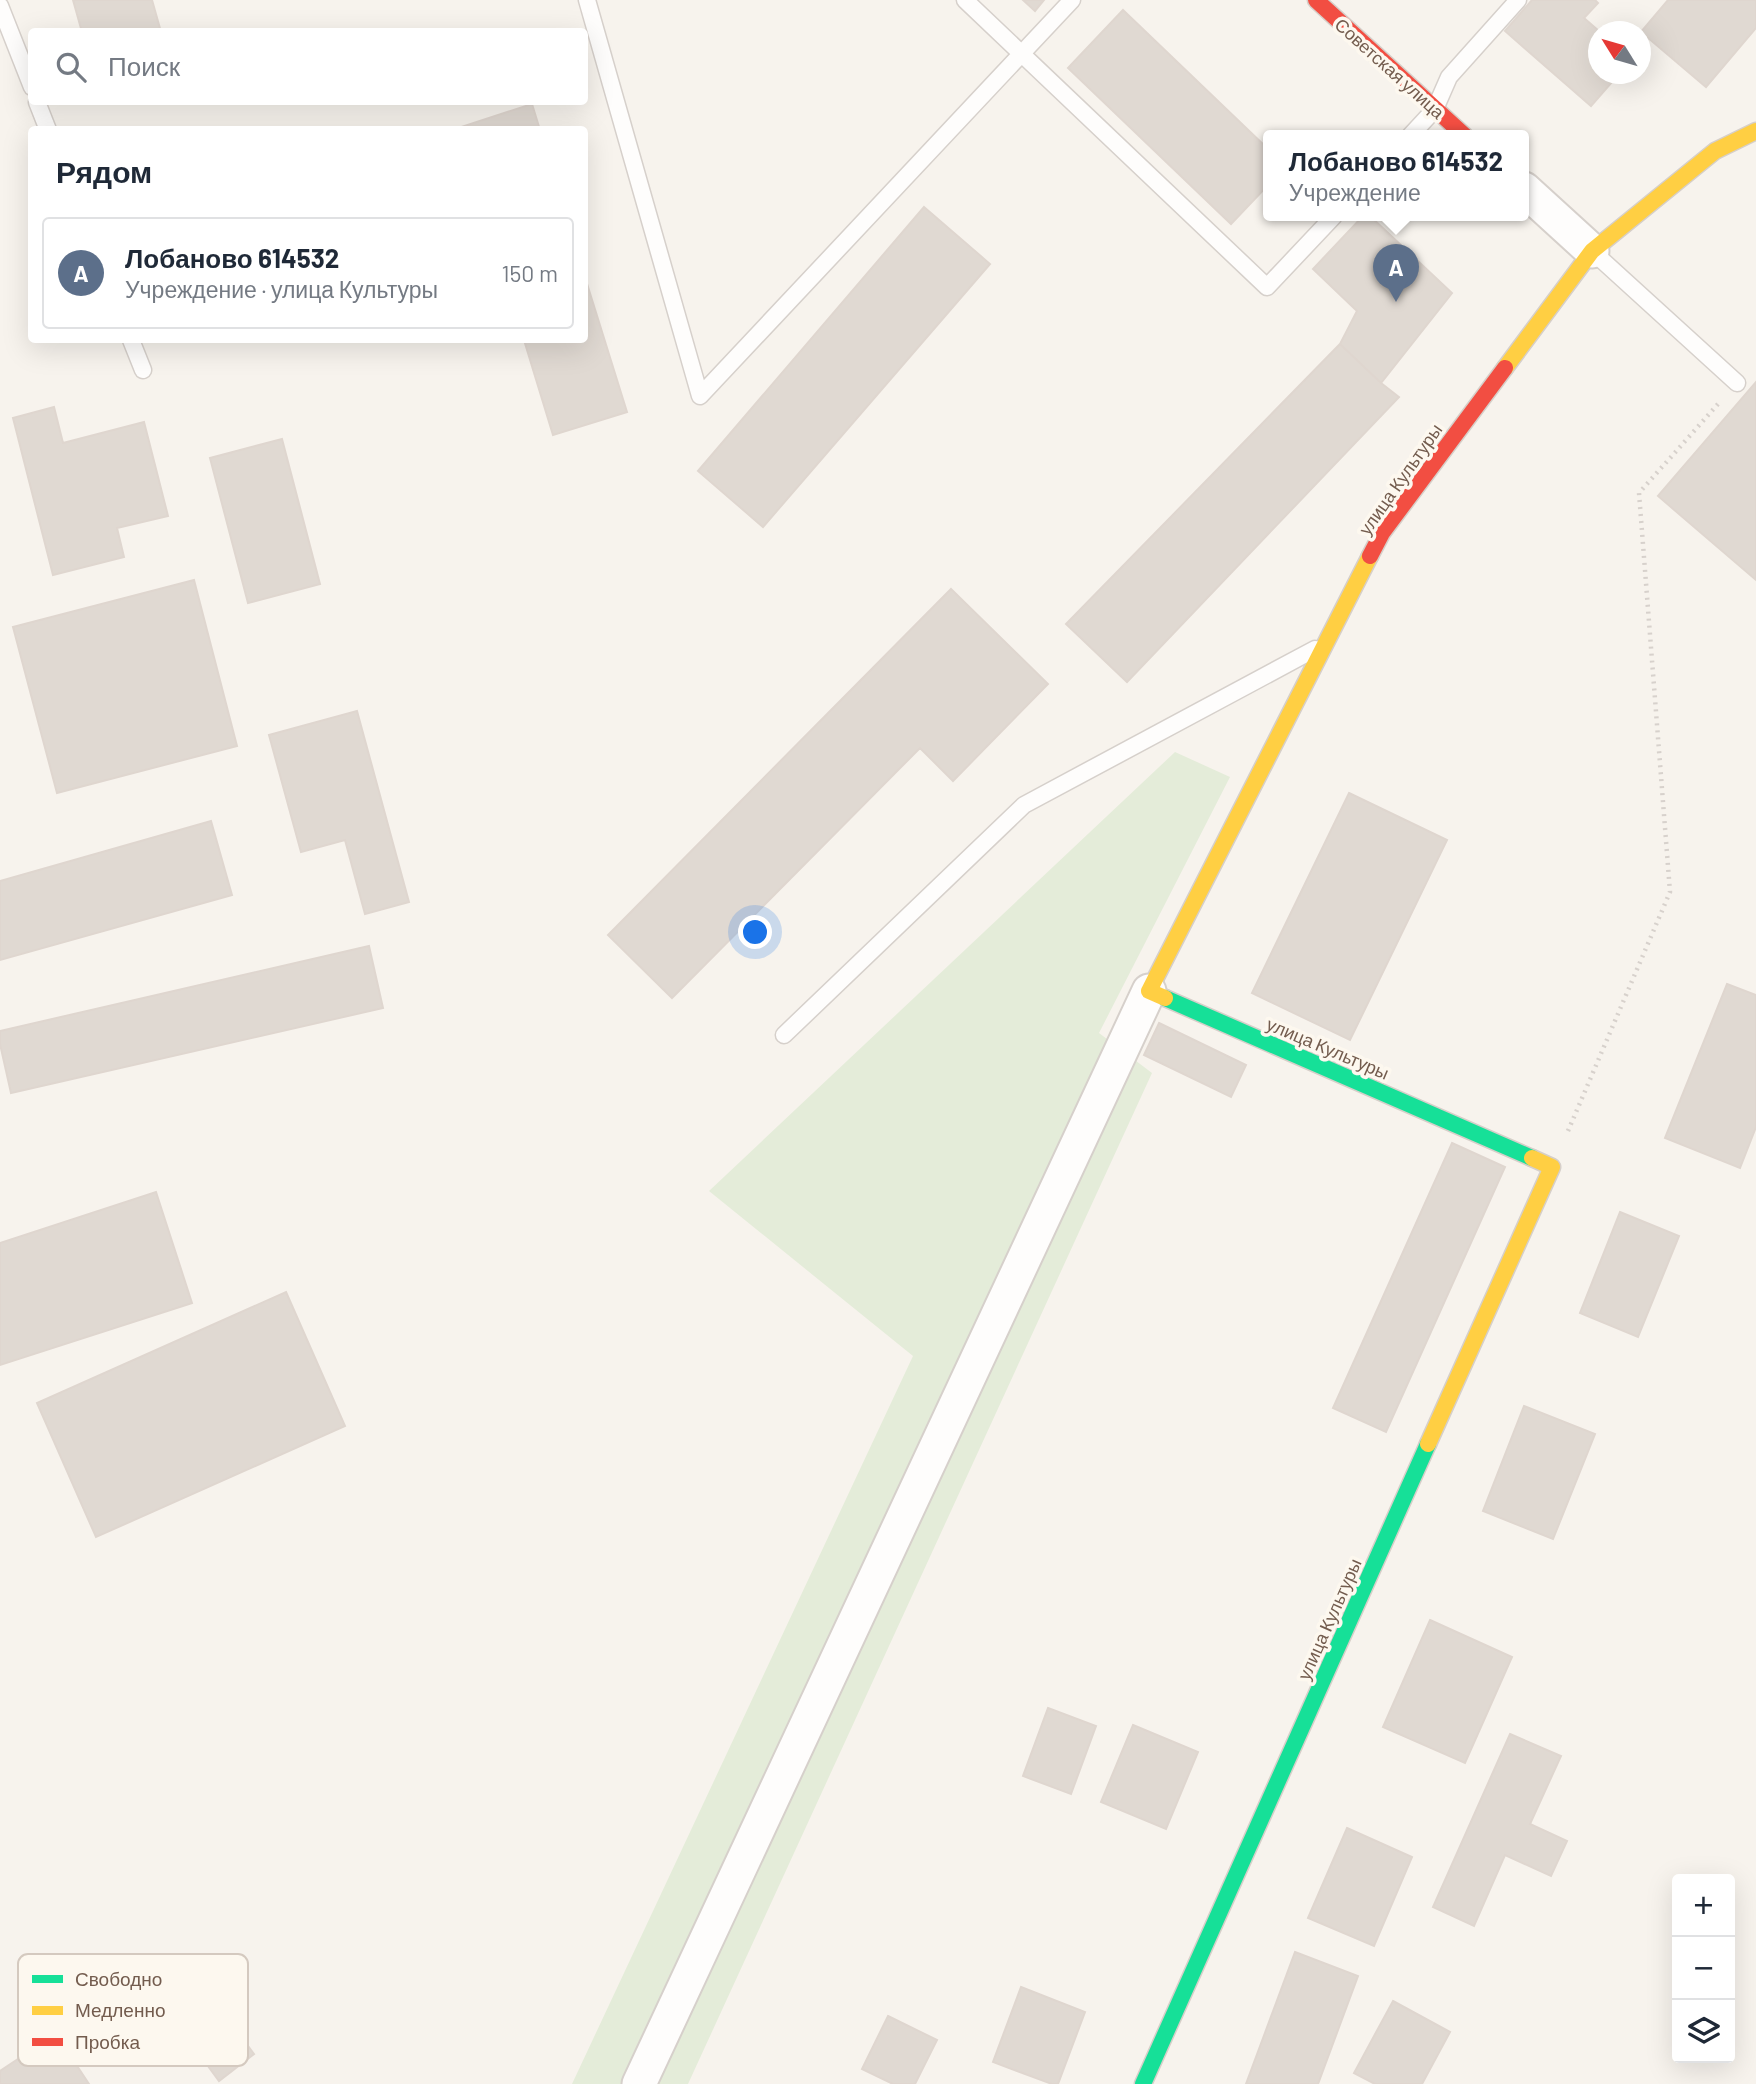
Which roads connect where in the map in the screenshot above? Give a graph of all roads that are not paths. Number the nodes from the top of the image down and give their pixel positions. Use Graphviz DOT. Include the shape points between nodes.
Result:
graph roads {
  1 [pos="587,0"];
  2 [pos="965,0"];
  3 [pos="1072,0"];
  4 [pos="1316,0"];
  5 [pos="1518,0"];
  6 [pos="0,6"];
  7 [pos="1021,54"];
  8 [pos="28,76"];
  9 [pos="38,105"];
  10 [pos="1436,109"];
  11 [pos="46,126"];
  12 [pos="1416,130"];
  13 [pos="1459,130"];
  14 [pos="1756,131"];
  15 [pos="1529,194"];
  16 [pos="1329,221"];
  17 [pos="1592,251"];
  18 [pos="132,343"];
  19 [pos="143,370"];
  20 [pos="1737,383"];
  21 [pos="1326,643"];
  22 [pos="1149,991"];
  23 [pos="785,1035"];
  24 [pos="639,2084"];
  25 [pos="1143,2084"];
  1 -- 7 [label="lane" via="701,396"];
  2 -- 7 [label="lane"];
  3 -- 7 [label="lane"];
  4 -- 10 [label="street, Советская улица"];
  5 -- 10 [label="lane" via="1449,77"];
  6 -- 8 [label="lane"];
  7 -- 16 [label="lane" via="1267,287"];
  9 -- 11 [label="lane"];
  10 -- 12 [label="lane"];
  10 -- 13 [label="street, Советская улица"];
  14 -- 17 [label="street, улица Культуры" via="1715,151"];
  15 -- 17 [label="street"];
  17 -- 20 [label="lane"];
  17 -- 21 [label="street, улица Культуры" via="1382,533"];
  18 -- 19 [label="lane"];
  21 -- 22 [label="street, улица Культуры"];
  21 -- 23 [label="lane" via="1024,805"];
  22 -- 24 [label="street"];
  22 -- 25 [label="street, улица Культуры" via="1552,1167"];
}
